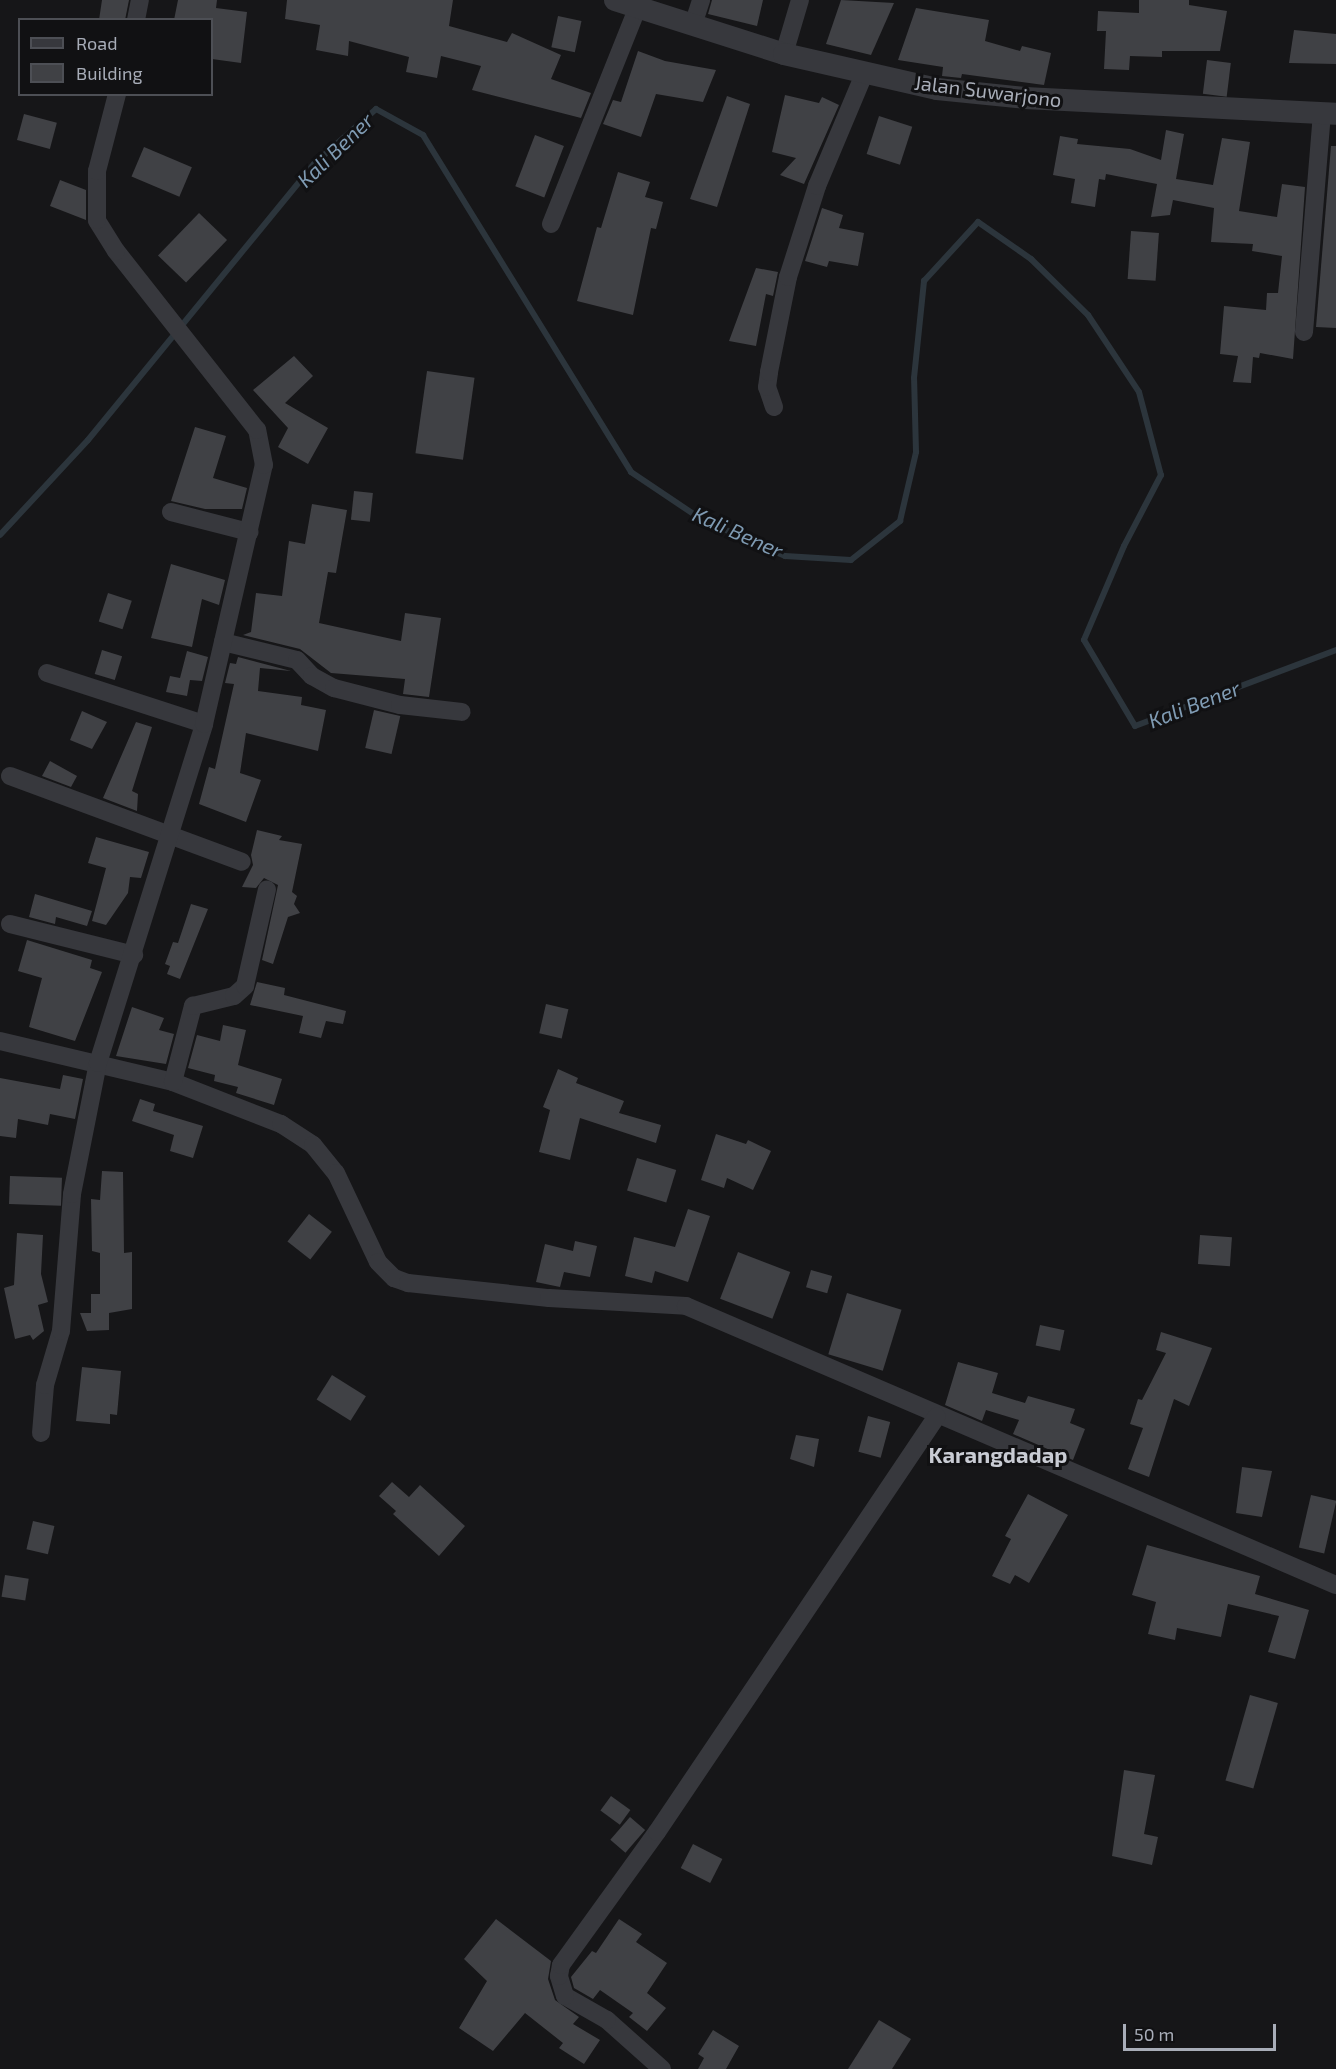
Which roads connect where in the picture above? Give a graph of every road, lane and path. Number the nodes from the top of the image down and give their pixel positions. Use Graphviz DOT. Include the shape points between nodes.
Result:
graph roads {
  1 [pos="141,0"];
  2 [pos="615,0"];
  3 [pos="701,0"];
  4 [pos="800,0"];
  5 [pos="638,7"];
  6 [pos="136,18"];
  7 [pos="693,25"];
  8 [pos="784,54"];
  9 [pos="864,72"];
  10 [pos="116,96"];
  11 [pos="1329,114"];
  12 [pos="551,224"];
  13 [pos="1304,332"];
  14 [pos="774,407"];
  15 [pos="171,512"];
  16 [pos="249,532"];
  17 [pos="223,642"];
  18 [pos="47,673"];
  19 [pos="462,712"];
  20 [pos="204,724"];
  21 [pos="10,776"];
  22 [pos="170,835"];
  23 [pos="242,862"];
  24 [pos="267,889"];
  25 [pos="10,924"];
  26 [pos="134,955"];
  27 [pos="0,1041"];
  28 [pos="98,1063"];
  29 [pos="173,1082"];
  30 [pos="937,1416"];
  31 [pos="41,1433"];
  32 [pos="1336,1585"];
  33 [pos="662,2069"];
  1 -- 6 [label="street"];
  2 -- 5 [label="street, Jalan Suwarjono"];
  3 -- 7 [label="street"];
  4 -- 8 [label="street"];
  5 -- 7 [label="street, Jalan Suwarjono"];
  5 -- 12 [label="street"];
  7 -- 8 [label="street, Jalan Suwarjono"];
  8 -- 9 [label="street, Jalan Suwarjono"];
  9 -- 11 [label="street, Jalan Suwarjono" via="937,89 1025,98"];
  9 -- 14 [label="street" via="817,186 788,277 767,387"];
  10 -- 16 [label="street" via="97,171 97,220 116,251 257,430 264,465"];
  11 -- 13 [label="street"];
  15 -- 16 [label="street"];
  16 -- 17 [label="street"];
  17 -- 19 [label="street" via="297,660 312,676 334,688 400,705"];
  17 -- 20 [label="street"];
  18 -- 20 [label="street"];
  20 -- 22 [label="street"];
  21 -- 22 [label="street"];
  22 -- 23 [label="street"];
  22 -- 26 [label="street"];
  24 -- 29 [label="street" via="245,986 234,996 193,1006"];
  25 -- 26 [label="street"];
  26 -- 28 [label="street"];
  27 -- 28 [label="street"];
  28 -- 29 [label="street"];
  28 -- 31 [label="street" via="72,1194 61,1331 45,1385"];
  29 -- 30 [label="street" via="281,1124 313,1145 336,1173 378,1262 394,1278 549,1298 686,1306"];
  30 -- 32 [label="street"];
  30 -- 33 [label="street" via="657,1832 561,1965 559,1976 565,1996 607,2020"];
}
